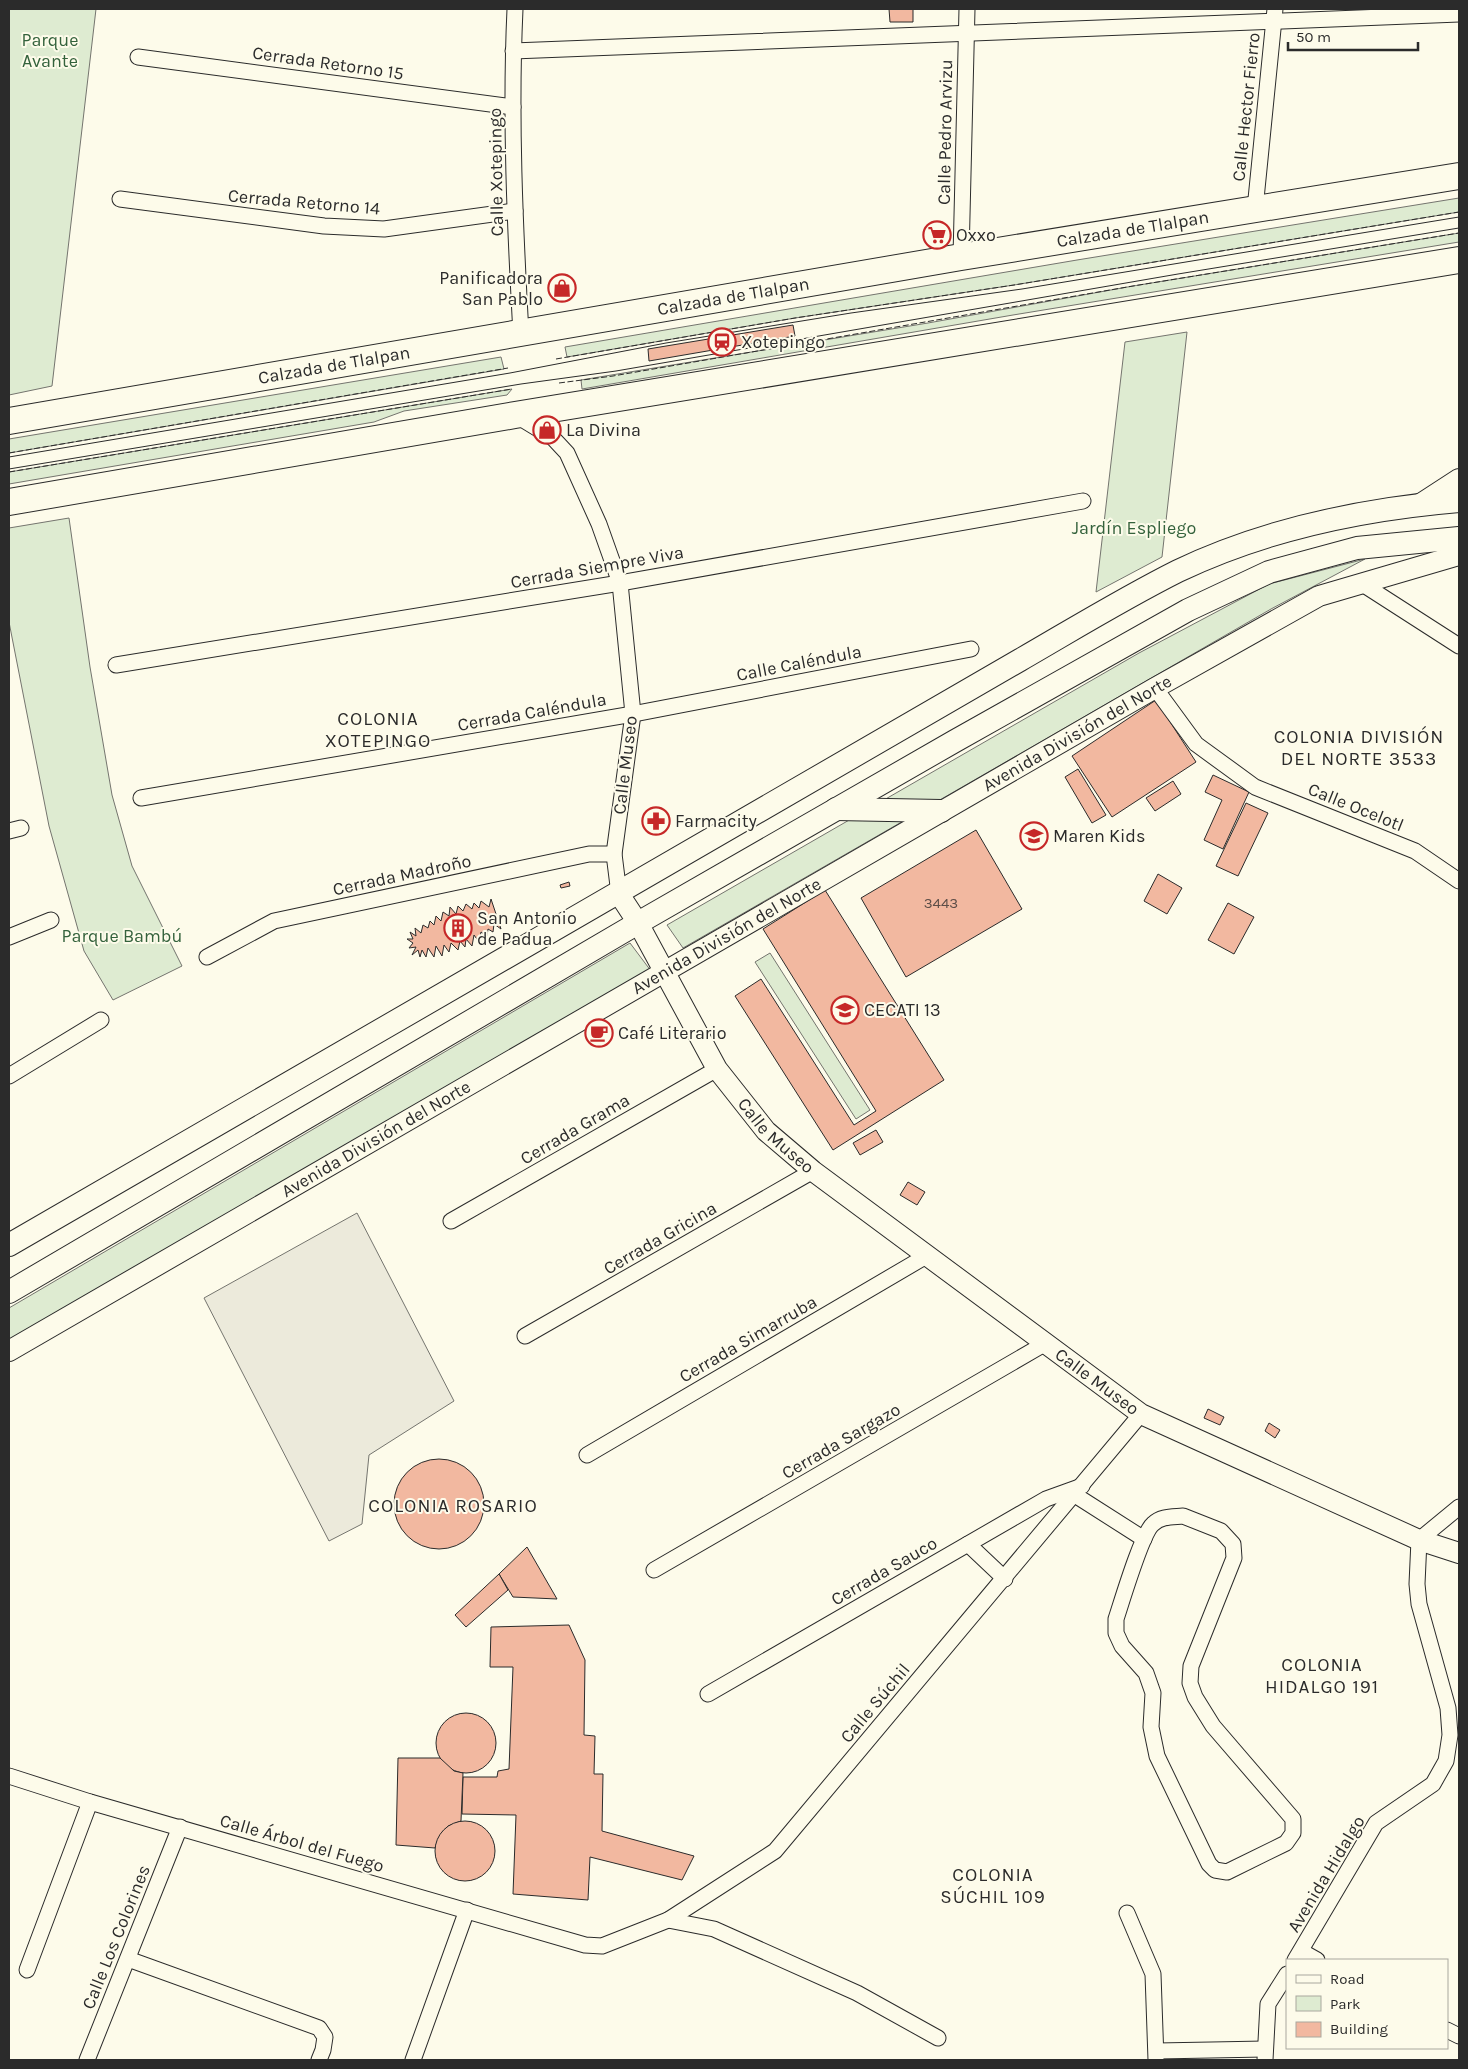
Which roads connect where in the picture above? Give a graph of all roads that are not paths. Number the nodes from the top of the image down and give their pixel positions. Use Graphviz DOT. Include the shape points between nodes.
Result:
graph roads {
  1 [pos="515,9"];
  2 [pos="967,9"];
  3 [pos="1459,14"];
  4 [pos="1274,15"];
  5 [pos="966,33"];
  6 [pos="513,51"];
  7 [pos="138,57"];
  8 [pos="514,108"];
  9 [pos="1459,176"];
  10 [pos="120,199"];
  11 [pos="1255,209"];
  12 [pos="515,211"];
  13 [pos="961,257"];
  14 [pos="1459,260"];
  15 [pos="521,334"];
  16 [pos="515,415"];
  17 [pos="9,420"];
  18 [pos="1459,480"];
  19 [pos="1083,501"];
  20 [pos="1459,501"];
  21 [pos="9,502"];
  22 [pos="1418,504"];
  23 [pos="1459,538"];
  24 [pos="1459,555"];
  25 [pos="620,583"];
  26 [pos="1361,583"];
  27 [pos="1459,646"];
  28 [pos="971,649"];
  29 [pos="116,665"];
  30 [pos="1155,688"];
  31 [pos="633,714"];
  32 [pos="141,798"];
  33 [pos="835,809"];
  34 [pos="941,812"];
  35 [pos="614,854"];
  36 [pos="1459,881"];
  37 [pos="619,894"];
  38 [pos="51,920"];
  39 [pos="638,923"];
  40 [pos="9,937"];
  41 [pos="207,957"];
  42 [pos="665,972"];
  43 [pos="101,1020"];
  44 [pos="718,1069"];
  45 [pos="9,1076"];
  46 [pos="813,1171"];
  47 [pos="451,1221"];
  48 [pos="9,1245"];
  49 [pos="928,1255"];
  50 [pos="9,1292"];
  51 [pos="525,1336"];
  52 [pos="1046,1343"];
  53 [pos="9,1351"];
  54 [pos="1141,1414"];
  55 [pos="587,1455"];
  56 [pos="1079,1490"];
  57 [pos="1459,1507"];
  58 [pos="1144,1539"];
  59 [pos="1419,1540"];
  60 [pos="968,1544"];
  61 [pos="1459,1553"];
  62 [pos="654,1570"];
  63 [pos="1004,1579"];
  64 [pos="708,1694"];
  65 [pos="1454,1709"];
  66 [pos="9,1776"];
  67 [pos="90,1802"];
  68 [pos="180,1827"];
  69 [pos="466,1910"];
  70 [pos="1127,1913"];
  71 [pos="668,1920"];
  72 [pos="585,1945"];
  73 [pos="1298,1956"];
  74 [pos="128,1959"];
  75 [pos="1312,1959"];
  76 [pos="27,1970"];
  77 [pos="1286,1976"];
  78 [pos="938,2038"];
  79 [pos="1265,2055"];
  80 [pos="1156,2056"];
  81 [pos="87,2060"];
  82 [pos="319,2060"];
  83 [pos="413,2060"];
  1 -- 6 [label="street, Calle Xotepingo"];
  2 -- 5 [label="street, Calle Pedro Arvizu"];
  3 -- 4 [label="street"];
  4 -- 5 [label="street"];
  4 -- 11 [label="street, Calle Hector Fierro"];
  5 -- 6 [label="street"];
  5 -- 13 [label="street, Calle Pedro Arvizu"];
  6 -- 8 [label="street, Calle Xotepingo"];
  7 -- 8 [label="street, Cerrada Retorno 15"];
  8 -- 12 [label="street, Calle Xotepingo"];
  9 -- 11 [label="highway, Calzada de Tlalpan"];
  10 -- 12 [label="street, Cerrada Retorno 14" via="324,226 384,229"];
  11 -- 13 [label="highway, Calzada de Tlalpan"];
  12 -- 15 [label="street, Calle Xotepingo"];
  13 -- 15 [label="highway, Calzada de Tlalpan"];
  14 -- 16 [label="highway"];
  15 -- 17 [label="highway, Calzada de Tlalpan"];
  16 -- 21 [label="highway"];
  16 -- 25 [label="street, Calle Museo" via="553,438 566,452 599,524"];
  18 -- 22 [label="street"];
  19 -- 25 [label="street, Cerrada Siempre Viva"];
  20 -- 22 [label="main road"];
  22 -- 37 [label="main road" via="1301,526 1180,570"];
  23 -- 33 [label="main road" via="1358,548 1269,572 1188,610"];
  24 -- 26 [label="street, Avenida División del Norte"];
  25 -- 29 [label="street, Cerrada Siempre Viva"];
  25 -- 31 [label="street, Calle Museo"];
  26 -- 27 [label="street"];
  26 -- 30 [label="street, Avenida División del Norte" via="1318,596"];
  28 -- 31 [label="street, Calle Caléndula"];
  30 -- 34 [label="street, Avenida División del Norte"];
  30 -- 36 [label="street, Calle Ocelotl" via="1196,744 1255,787 1415,851"];
  31 -- 32 [label="street, Cerrada Caléndula"];
  31 -- 35 [label="street, Calle Museo"];
  33 -- 34 [label="main road"];
  33 -- 39 [label="main road"];
  34 -- 42 [label="street, Avenida División del Norte"];
  35 -- 37 [label="street, Calle Museo"];
  35 -- 41 [label="street, Cerrada Madroño" via="589,854 274,921"];
  37 -- 39 [label="street, Calle Museo"];
  37 -- 48 [label="main road"];
  38 -- 40 [label="street"];
  39 -- 42 [label="street, Calle Museo"];
  39 -- 50 [label="main road"];
  42 -- 44 [label="street, Calle Museo"];
  42 -- 53 [label="street, Avenida División del Norte"];
  43 -- 45 [label="street"];
  44 -- 46 [label="street, Calle Museo" via="766,1131"];
  44 -- 47 [label="street, Cerrada Grama"];
  46 -- 49 [label="street, Calle Museo"];
  46 -- 51 [label="street, Cerrada Gricina"];
  49 -- 52 [label="street, Calle Museo"];
  49 -- 55 [label="street, Cerrada Simarruba"];
  52 -- 54 [label="street, Calle Museo"];
  52 -- 62 [label="street, Cerrada Sargazo"];
  54 -- 56 [label="street, Calle Súchil"];
  54 -- 59 [label="street, Calle Museo"];
  56 -- 58 [label="street"];
  56 -- 60 [label="street, Cerrada Sauco" via="1046,1499"];
  56 -- 63 [label="street, Calle Súchil"];
  57 -- 59 [label="street"];
  58 -- 58 [label="street" via="1116,1619 1116,1633 1122,1646 1146,1673 1153,1693 1152,1727 1157,1756 1209,1864 1216,1870 1227,1872 1286,1843 1293,1833 1293,1819 1213,1726 1190,1683 1191,1666 1234,1558 1233,1544 1221,1531 1183,1516 1164,1517 1152,1524"];
  59 -- 61 [label="street, Calle Museo"];
  59 -- 65 [label="street, Avenida Hidalgo" via="1419,1604"];
  60 -- 63 [label="street"];
  60 -- 64 [label="street, Cerrada Sauco"];
  63 -- 71 [label="street, Calle Súchil" via="775,1851"];
  65 -- 73 [label="street, Avenida Hidalgo" via="1446,1761 1434,1784 1376,1823"];
  66 -- 67 [label="street, Calle Árbol del Fuego"];
  67 -- 68 [label="street, Calle Árbol del Fuego"];
  67 -- 76 [label="street"];
  68 -- 69 [label="street, Calle Árbol del Fuego"];
  68 -- 74 [label="street, Calle Los Colorines"];
  69 -- 72 [label="street, Calle Árbol del Fuego"];
  69 -- 83 [label="street"];
  70 -- 80 [label="street" via="1153,1974"];
  71 -- 72 [label="street, Calle Súchil" via="602,1946"];
  71 -- 78 [label="street" via="714,1929 857,1993"];
  73 -- 75 [label="street"];
  74 -- 81 [label="street, Calle Los Colorines"];
  74 -- 82 [label="street" via="319,2028 325,2037"];
  77 -- 79 [label="street" via="1268,2004"];
  79 -- 80 [label="street"];
}
